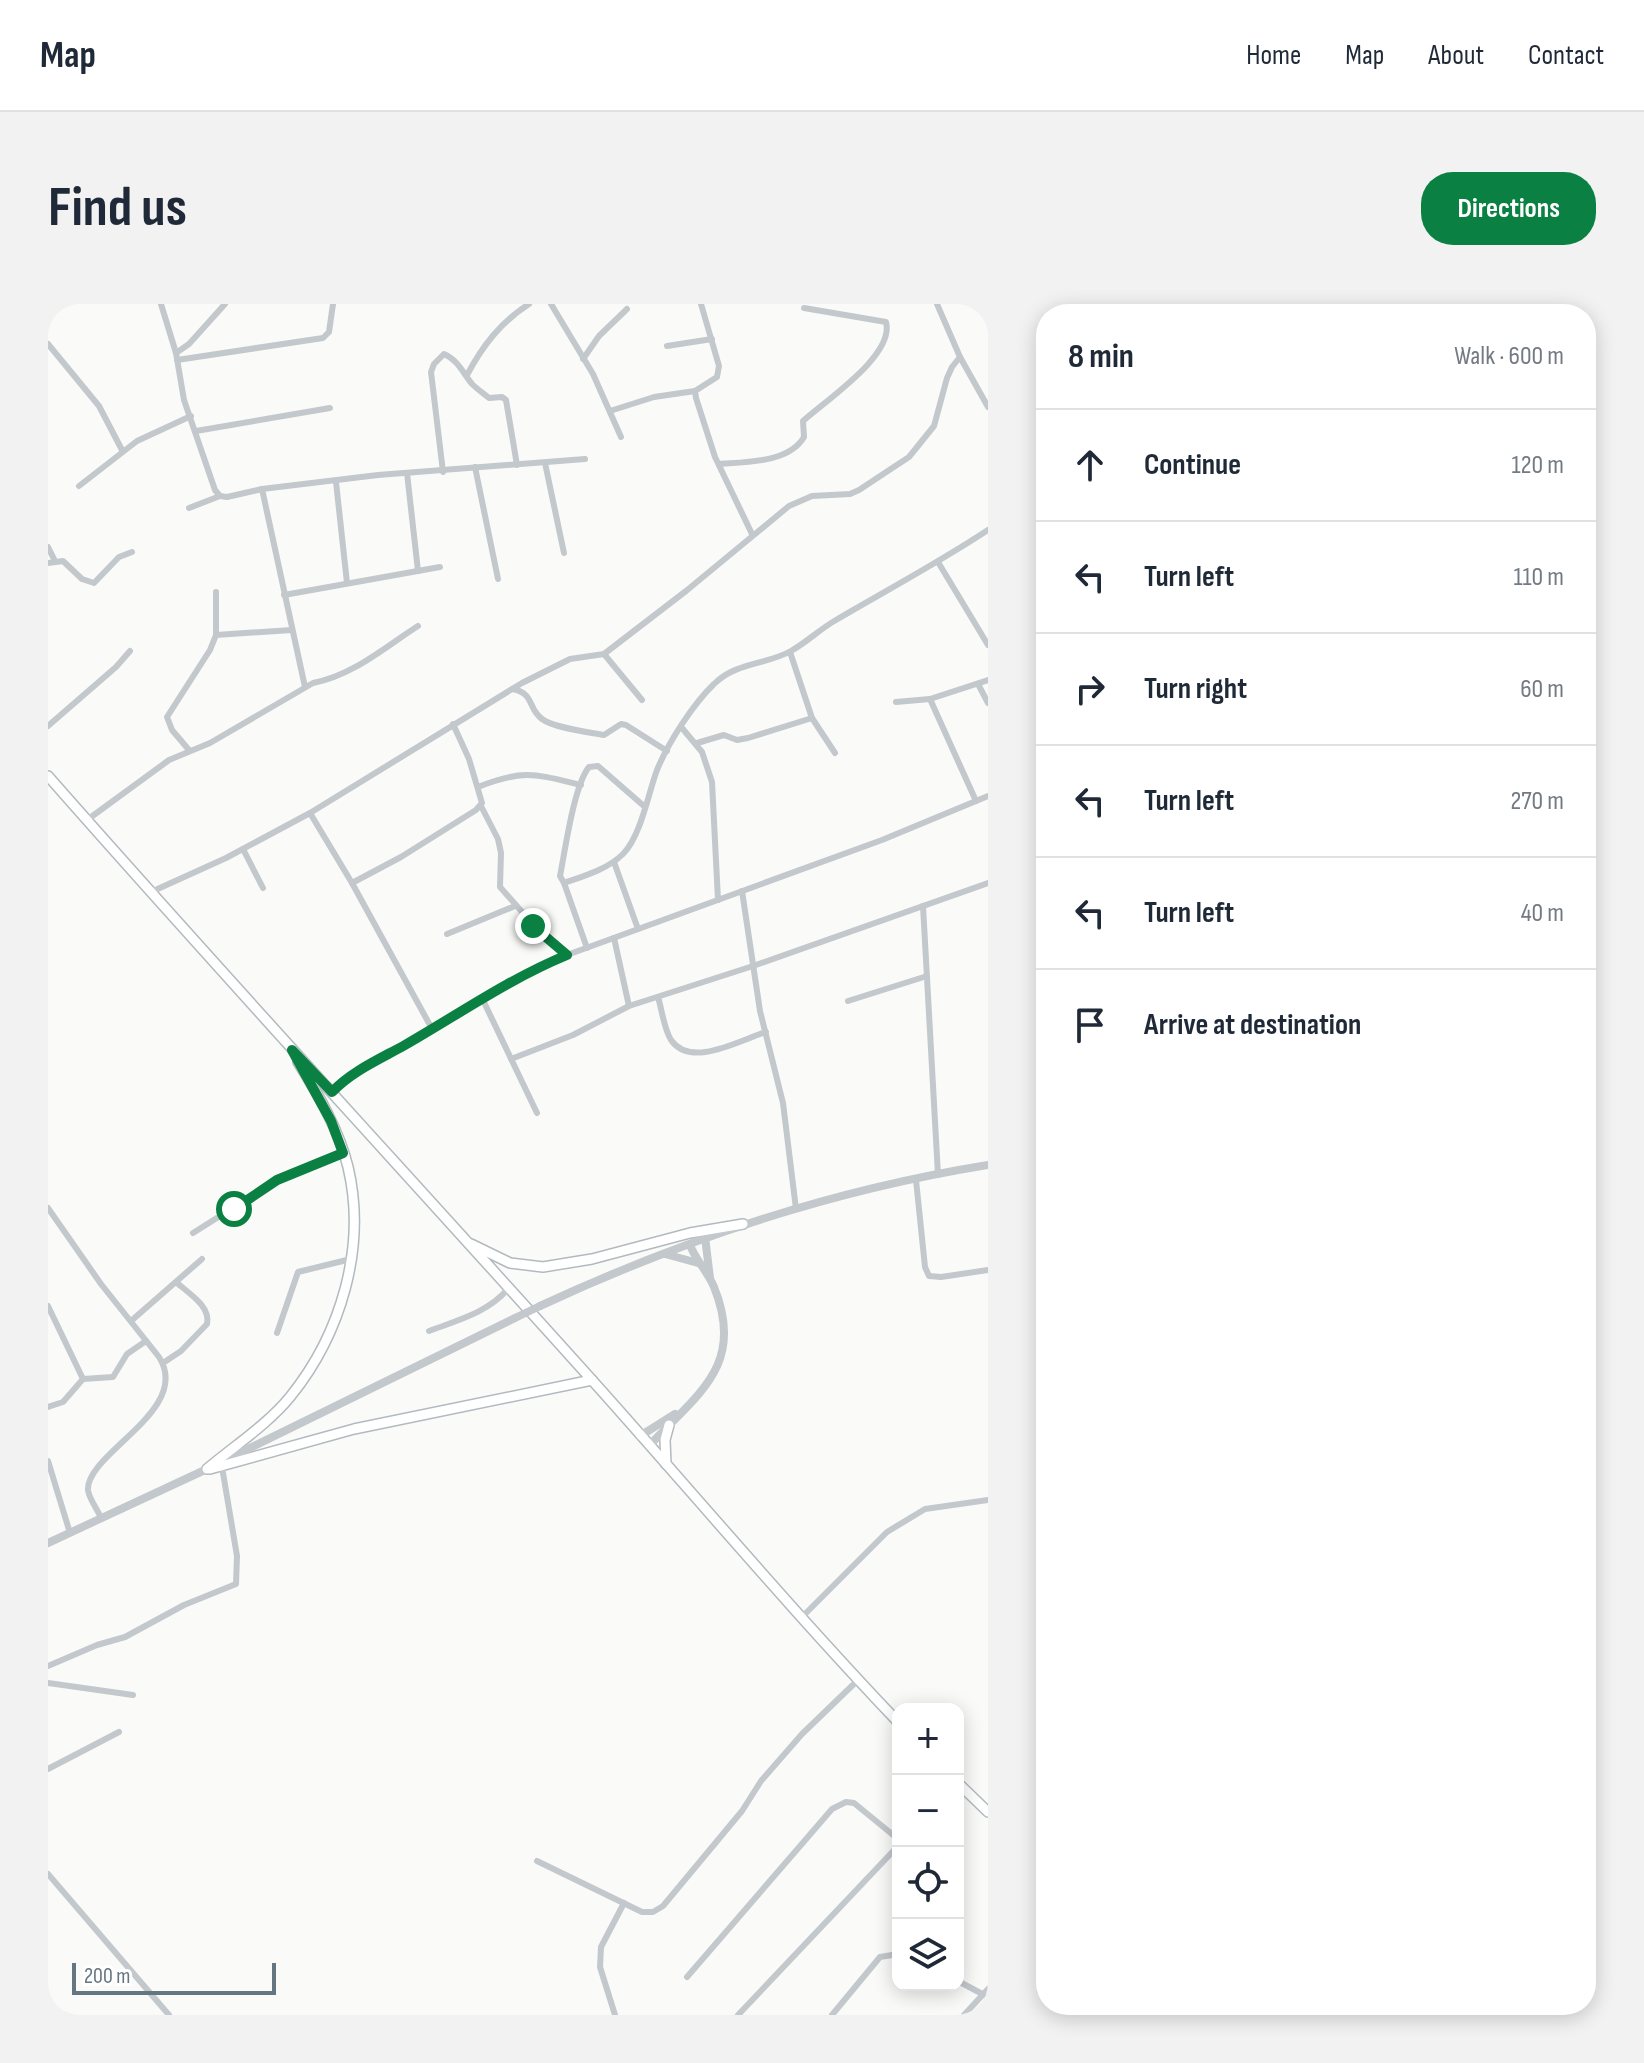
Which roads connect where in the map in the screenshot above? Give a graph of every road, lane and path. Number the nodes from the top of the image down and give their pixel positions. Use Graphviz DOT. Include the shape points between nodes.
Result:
graph roads {
  1 [pos="161,304"];
  2 [pos="225,304"];
  3 [pos="333,304"];
  4 [pos="529,304"];
  5 [pos="551,304"];
  6 [pos="701,304"];
  7 [pos="937,304"];
  8 [pos="804,308"];
  9 [pos="627,309"];
  10 [pos="712,339"];
  11 [pos="48,344"];
  12 [pos="667,346"];
  13 [pos="176,356"];
  14 [pos="960,357"];
  15 [pos="583,359"];
  16 [pos="467,375"];
  17 [pos="695,391"];
  18 [pos="988,407"];
  19 [pos="330,408"];
  20 [pos="610,411"];
  21 [pos="191,416"];
  22 [pos="196,431"];
  23 [pos="621,437"];
  24 [pos="122,450"];
  25 [pos="585,459"];
  26 [pos="545,463"];
  27 [pos="719,464"];
  28 [pos="517,465"];
  29 [pos="475,467"];
  30 [pos="443,472"];
  31 [pos="407,473"];
  32 [pos="336,482"];
  33 [pos="79,486"];
  34 [pos="262,489"];
  35 [pos="220,496"];
  36 [pos="189,508"];
  37 [pos="988,530"];
  38 [pos="752,534"];
  39 [pos="48,547"];
  40 [pos="132,552"];
  41 [pos="564,553"];
  42 [pos="52,562"];
  43 [pos="938,562"];
  44 [pos="440,567"];
  45 [pos="418,571"];
  46 [pos="498,579"];
  47 [pos="347,583"];
  48 [pos="216,592"];
  49 [pos="284,595"];
  50 [pos="418,626"];
  51 [pos="292,630"];
  52 [pos="216,635"];
  53 [pos="988,645"];
  54 [pos="130,651"];
  55 [pos="790,652"];
  56 [pos="604,654"];
  57 [pos="988,680"];
  58 [pos="978,684"];
  59 [pos="305,687"];
  60 [pos="512,689"];
  61 [pos="930,699"];
  62 [pos="642,700"];
  63 [pos="896,702"];
  64 [pos="988,703"];
  65 [pos="812,718"];
  66 [pos="453,724"];
  67 [pos="48,726"];
  68 [pos="682,728"];
  69 [pos="697,743"];
  70 [pos="189,750"];
  71 [pos="667,751"];
  72 [pos="835,753"];
  73 [pos="48,776"];
  74 [pos="581,785"];
  75 [pos="478,787"];
  76 [pos="988,796"];
  77 [pos="976,801"];
  78 [pos="481,806"];
  79 [pos="645,807"];
  80 [pos="310,813"];
  81 [pos="87,820"];
  82 [pos="243,849"];
  83 [pos="614,862"];
  84 [pos="352,883"];
  85 [pos="564,883"];
  86 [pos="988,883"];
  87 [pos="263,888"];
  88 [pos="742,891"];
  89 [pos="151,892"];
  90 [pos="718,900"];
  91 [pos="515,906"];
  92 [pos="923,906"];
  93 [pos="638,929"];
  94 [pos="447,934"];
  95 [pos="614,938"];
  96 [pos="587,948"];
  97 [pos="567,955"];
  98 [pos="753,966"];
  99 [pos="927,976"];
  100 [pos="658,997"];
  101 [pos="482,998"];
  102 [pos="848,1001"];
  103 [pos="629,1006"];
  104 [pos="431,1027"];
  105 [pos="766,1032"];
  106 [pos="292,1050"];
  107 [pos="511,1059"];
  108 [pos="332,1092"];
  109 [pos="537,1113"];
  110 [pos="343,1153"];
  111 [pos="988,1165"];
  112 [pos="938,1175"];
  113 [pos="916,1180"];
  114 [pos="48,1208"];
  115 [pos="796,1209"];
  116 [pos="743,1224"];
  117 [pos="193,1233"];
  118 [pos="461,1237"];
  119 [pos="705,1237"];
  120 [pos="690,1245"];
  121 [pos="664,1254"];
  122 [pos="202,1259"];
  123 [pos="351,1259"];
  124 [pos="698,1263"];
  125 [pos="988,1270"];
  126 [pos="710,1279"];
  127 [pos="176,1282"];
  128 [pos="508,1289"];
  129 [pos="48,1306"];
  130 [pos="131,1321"];
  131 [pos="429,1331"];
  132 [pos="277,1333"];
  133 [pos="146,1341"];
  134 [pos="163,1363"];
  135 [pos="83,1379"];
  136 [pos="592,1380"];
  137 [pos="48,1407"];
  138 [pos="679,1412"];
  139 [pos="669,1425"];
  140 [pos="640,1436"];
  141 [pos="649,1446"];
  142 [pos="48,1461"];
  143 [pos="666,1464"];
  144 [pos="222,1467"];
  145 [pos="207,1469"];
  146 [pos="988,1500"];
  147 [pos="101,1518"];
  148 [pos="70,1533"];
  149 [pos="48,1543"];
  150 [pos="801,1618"];
  151 [pos="48,1666"];
  152 [pos="858,1680"];
  153 [pos="48,1683"];
  154 [pos="133,1695"];
  155 [pos="892,1716"];
  156 [pos="119,1732"];
  157 [pos="48,1769"];
  158 [pos="964,1789"];
  159 [pos="988,1812"];
  160 [pos="892,1834"];
  161 [pos="897,1847"];
  162 [pos="537,1861"];
  163 [pos="48,1874"];
  164 [pos="624,1903"];
  165 [pos="892,1955"];
  166 [pos="687,1977"];
  167 [pos="964,1983"];
  168 [pos="987,1993"];
  169 [pos="48,2002"];
  170 [pos="61,2015"];
  171 [pos="169,2015"];
  172 [pos="615,2015"];
  173 [pos="738,2015"];
  174 [pos="832,2015"];
  175 [pos="964,2015"];
  1 -- 13 [label="street"];
  2 -- 13 [label="street"];
  3 -- 13 [label="street" via="329,332 323,338"];
  4 -- 16 [label="street" via="505,320"];
  5 -- 15 [label="street"];
  6 -- 10 [label="street"];
  7 -- 14 [label="street"];
  8 -- 27 [label="street" via="886,322 887,336 868,365 803,421 804,437 798,445 762,460"];
  9 -- 15 [label="street"];
  10 -- 12 [label="street"];
  10 -- 17 [label="street" via="717,377"];
  11 -- 24 [label="street" via="99,406"];
  13 -- 21 [label="street"];
  14 -- 18 [label="street"];
  14 -- 38 [label="street" via="947,378 934,426 909,457 850,494 802,498"];
  15 -- 20 [label="street"];
  16 -- 28 [label="street" via="489,398 506,400"];
  16 -- 30 [label="street" via="444,354 431,372"];
  17 -- 20 [label="street"];
  17 -- 27 [label="street"];
  19 -- 22 [label="street"];
  20 -- 23 [label="street"];
  21 -- 22 [label="street"];
  21 -- 24 [label="street"];
  22 -- 35 [label="street"];
  24 -- 33 [label="street"];
  25 -- 26 [label="street"];
  26 -- 28 [label="street"];
  26 -- 41 [label="street"];
  27 -- 38 [label="street"];
  28 -- 29 [label="street"];
  29 -- 30 [label="street"];
  29 -- 46 [label="street"];
  30 -- 31 [label="street"];
  31 -- 32 [label="street"];
  31 -- 45 [label="street"];
  32 -- 34 [label="street"];
  32 -- 47 [label="street"];
  34 -- 35 [label="street"];
  34 -- 49 [label="street"];
  35 -- 36 [label="street"];
  37 -- 43 [label="street"];
  38 -- 56 [label="street"];
  39 -- 42 [label="street"];
  40 -- 42 [label="street" via="119,557 94,583 63,561"];
  43 -- 53 [label="street"];
  43 -- 55 [label="street"];
  44 -- 45 [label="street"];
  45 -- 47 [label="street"];
  47 -- 49 [label="street"];
  48 -- 52 [label="street"];
  49 -- 51 [label="street"];
  50 -- 59 [label="street" via="348,671"];
  51 -- 52 [label="street"];
  51 -- 59 [label="street"];
  52 -- 70 [label="street" via="167,717"];
  54 -- 67 [label="street"];
  55 -- 65 [label="street"];
  55 -- 68 [label="street" via="726,674 703,695"];
  56 -- 60 [label="street" via="570,659"];
  56 -- 62 [label="street"];
  57 -- 58 [label="street"];
  58 -- 61 [label="street"];
  58 -- 64 [label="street"];
  59 -- 70 [label="street"];
  60 -- 66 [label="street"];
  60 -- 71 [label="street" via="529,697 539,717 551,724 604,735 626,725"];
  61 -- 63 [label="street"];
  61 -- 77 [label="street"];
  65 -- 69 [label="street" via="748,738 724,735"];
  65 -- 72 [label="street"];
  66 -- 75 [label="street"];
  66 -- 80 [label="street"];
  68 -- 69 [label="street"];
  68 -- 71 [label="street"];
  69 -- 90 [label="street" via="712,782"];
  70 -- 81 [label="street"];
  71 -- 79 [label="street"];
  73 -- 81 [label="main road"];
  74 -- 75 [label="street" via="519,773"];
  74 -- 79 [label="street" via="589,767 598,766"];
  74 -- 85 [label="street" via="560,876"];
  75 -- 78 [label="street"];
  76 -- 77 [label="street"];
  77 -- 88 [label="street"];
  78 -- 84 [label="street"];
  78 -- 91 [label="street" via="498,839 500,887"];
  79 -- 83 [label="street" via="631,844"];
  80 -- 82 [label="street"];
  80 -- 84 [label="street"];
  81 -- 89 [label="main road"];
  82 -- 87 [label="street"];
  82 -- 89 [label="street"];
  83 -- 85 [label="street"];
  83 -- 93 [label="street"];
  84 -- 104 [label="street"];
  85 -- 96 [label="street"];
  86 -- 92 [label="street"];
  88 -- 90 [label="street"];
  88 -- 98 [label="street"];
  89 -- 106 [label="main road"];
  90 -- 93 [label="street"];
  91 -- 94 [label="street"];
  91 -- 97 [label="street"];
  92 -- 98 [label="street"];
  92 -- 99 [label="street"];
  93 -- 95 [label="street"];
  95 -- 96 [label="street"];
  95 -- 103 [label="street"];
  96 -- 97 [label="street"];
  97 -- 101 [label="street"];
  98 -- 100 [label="street"];
  98 -- 105 [label="street"];
  99 -- 102 [label="street"];
  99 -- 112 [label="street"];
  100 -- 103 [label="street"];
  100 -- 105 [label="street" via="670,1039 682,1051 709,1051"];
  101 -- 104 [label="street"];
  101 -- 107 [label="street"];
  103 -- 107 [label="street"];
  104 -- 108 [label="street"];
  105 -- 115 [label="street" via="783,1103"];
  106 -- 108 [label="main road"];
  106 -- 110 [label="main road"];
  107 -- 109 [label="street"];
  108 -- 118 [label="main road"];
  110 -- 117 [label="street" via="277,1180"];
  110 -- 123 [label="main road" via="352,1190"];
  111 -- 112 [label="street"];
  112 -- 113 [label="street"];
  113 -- 115 [label="street"];
  113 -- 125 [label="street" via="929,1276"];
  114 -- 130 [label="street"];
  115 -- 116 [label="street"];
  116 -- 118 [label="main road" via="543,1267 510,1263"];
  116 -- 119 [label="street"];
  118 -- 128 [label="main road"];
  119 -- 120 [label="street"];
  119 -- 126 [label="street"];
  120 -- 121 [label="street"];
  120 -- 124 [label="street"];
  121 -- 124 [label="street"];
  121 -- 145 [label="street, bridge" via="540,1306"];
  122 -- 127 [label="street"];
  123 -- 132 [label="street" via="298,1272"];
  123 -- 145 [label="main road" via="336,1321 314,1365 288,1400"];
  124 -- 126 [label="street"];
  126 -- 138 [label="street" via="725,1345 713,1377"];
  127 -- 130 [label="street"];
  127 -- 134 [label="street" via="204,1307 208,1318 181,1351"];
  128 -- 131 [label="street" via="473,1315"];
  128 -- 136 [label="main road"];
  129 -- 135 [label="street"];
  130 -- 133 [label="street"];
  133 -- 134 [label="street"];
  133 -- 135 [label="street" via="127,1354 113,1377"];
  134 -- 147 [label="street" via="163,1390 156,1406 90,1481 89,1494"];
  135 -- 137 [label="street" via="63,1402"];
  136 -- 140 [label="main road"];
  136 -- 144 [label="main road" via="354,1429"];
  138 -- 139 [label="street"];
  138 -- 140 [label="street"];
  139 -- 141 [label="street"];
  139 -- 143 [label="main road"];
  140 -- 141 [label="main road"];
  141 -- 143 [label="main road"];
  142 -- 148 [label="street"];
  143 -- 150 [label="main road"];
  144 -- 145 [label="main road"];
  144 -- 151 [label="street" via="237,1556 236,1584 125,1637"];
  145 -- 147 [label="street"];
  146 -- 150 [label="street" via="925,1509 887,1532"];
  147 -- 148 [label="street"];
  148 -- 149 [label="street"];
  150 -- 152 [label="main road"];
  152 -- 155 [label="main road"];
  152 -- 164 [label="street" via="761,1781 663,1906 642,1912"];
  153 -- 154 [label="street"];
  156 -- 157 [label="street"];
  158 -- 159 [label="main road"];
  160 -- 166 [label="street" via="854,1803 832,1809"];
  161 -- 173 [label="street"];
  162 -- 164 [label="street"];
  163 -- 171 [label="street"];
  164 -- 172 [label="street" via="601,1947 600,1967"];
  165 -- 174 [label="street" via="880,1957"];
  167 -- 168 [label="street"];
  168 -- 175 [label="street"];
  169 -- 170 [label="street"];
}
